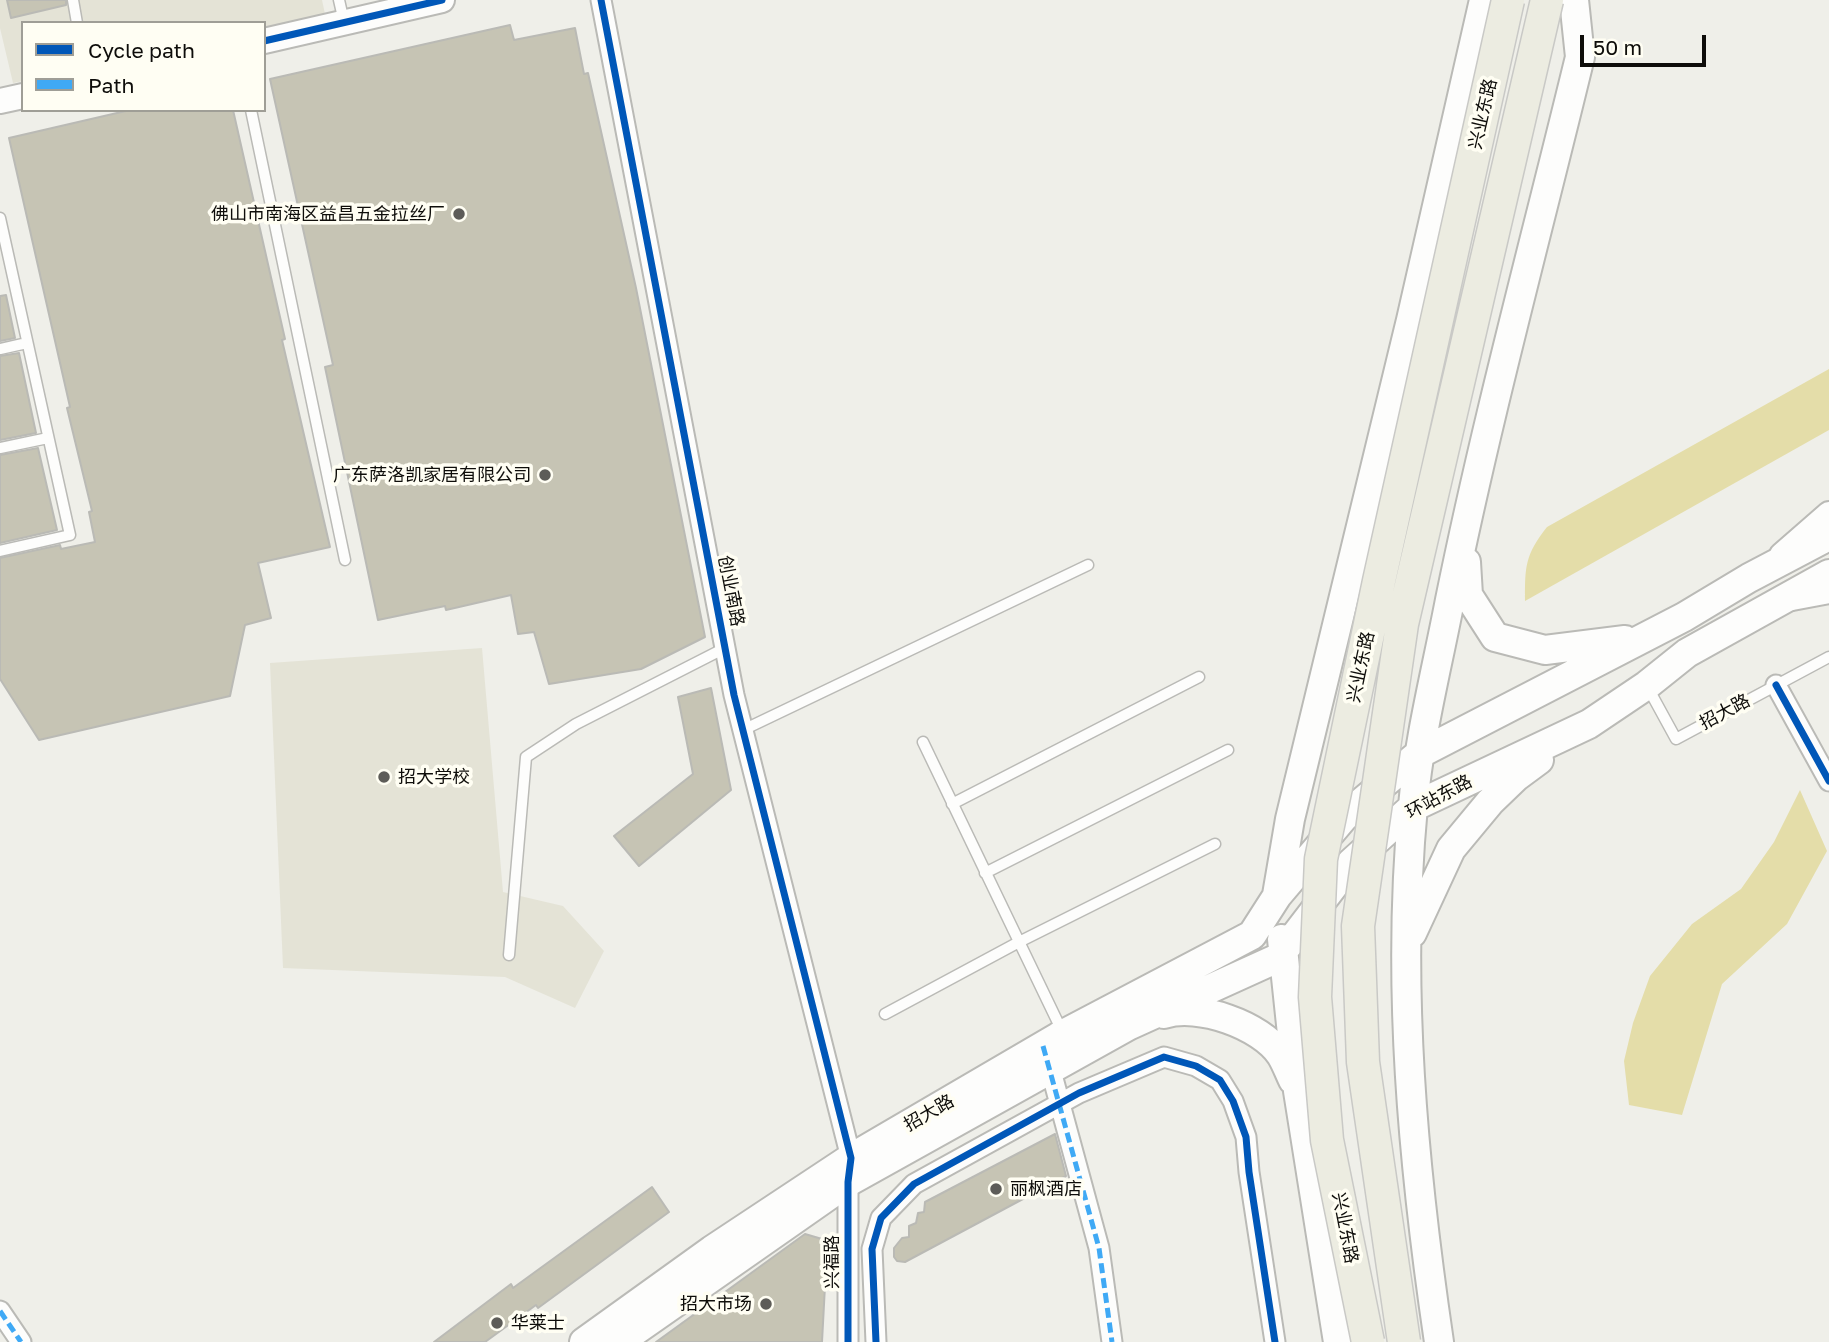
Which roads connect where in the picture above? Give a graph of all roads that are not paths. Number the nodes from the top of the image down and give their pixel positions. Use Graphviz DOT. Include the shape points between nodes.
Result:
graph roads {
  1 [pos="72,0"];
  2 [pos="442,0"];
  3 [pos="601,0"];
  4 [pos="1484,0"];
  5 [pos="1508,0"];
  6 [pos="1547,0"];
  7 [pos="1574,0"];
  8 [pos="342,11"];
  9 [pos="77,21"];
  10 [pos="266,40"];
  11 [pos="21,97"];
  12 [pos="0,102"];
  13 [pos="251,112"];
  14 [pos="0,218"];
  15 [pos="2,241"];
  16 [pos="27,343"];
  17 [pos="0,349"];
  18 [pos="48,438"];
  19 [pos="0,448"];
  20 [pos="1829,514"];
  21 [pos="1465,528"];
  22 [pos="1829,536"];
  23 [pos="0,551"];
  24 [pos="345,560"];
  25 [pos="1088,565"];
  26 [pos="1768,568"];
  27 [pos="1829,574"];
  28 [pos="1829,592"];
  29 [pos="1781,600"];
  30 [pos="1645,637"];
  31 [pos="726,648"];
  32 [pos="1829,657"];
  33 [pos="1598,662"];
  34 [pos="1199,677"];
  35 [pos="1647,685"];
  36 [pos="1776,685"];
  37 [pos="1619,702"];
  38 [pos="1589,724"];
  39 [pos="743,730"];
  40 [pos="923,742"];
  41 [pos="1228,750"];
  42 [pos="1419,754"];
  43 [pos="1829,781"];
  44 [pos="952,804"];
  45 [pos="1413,807"];
  46 [pos="1215,844"];
  47 [pos="985,873"];
  48 [pos="1277,896"];
  49 [pos="1019,942"];
  50 [pos="1406,947"];
  51 [pos="1283,952"];
  52 [pos="509,955"];
  53 [pos="885,1014"];
  54 [pos="1128,1026"];
  55 [pos="1057,1052"];
  56 [pos="1298,1091"];
  57 [pos="1060,1104"];
  58 [pos="850,1170"];
  59 [pos="0,1311"];
  60 [pos="21,1342"];
  61 [pos="583,1342"];
  62 [pos="619,1342"];
  63 [pos="848,1342"];
  64 [pos="876,1342"];
  65 [pos="1112,1342"];
  66 [pos="1275,1342"];
  67 [pos="1338,1342"];
  68 [pos="1368,1342"];
  69 [pos="1404,1342"];
  70 [pos="1439,1342"];
  1 -- 9 [label="lane"];
  2 -- 8 [label="street"];
  3 -- 31 [label="street, 创业南路"];
  4 -- 48 [label="main road" via="1290,819"];
  5 -- 68 [label="main road, 兴业东路, bridge" via="1321,859 1315,998 1327,1140"];
  6 -- 69 [label="main road, bridge" via="1402,624 1358,926 1363,1062"];
  7 -- 21 [label="main road" via="1580,57"];
  8 -- 10 [label="street"];
  11 -- 12 [label="street"];
  13 -- 24 [label="lane"];
  14 -- 15 [label="lane"];
  15 -- 16 [label="lane"];
  16 -- 17 [label="lane"];
  16 -- 18 [label="lane"];
  18 -- 19 [label="lane"];
  18 -- 23 [label="lane" via="70,535"];
  20 -- 26 [label="street"];
  21 -- 30 [label="main road" via="1468,595 1495,636 1545,650"];
  21 -- 42 [label="main road"];
  22 -- 26 [label="main road"];
  25 -- 39 [label="lane"];
  26 -- 30 [label="main road"];
  27 -- 29 [label="main road, 环站东路"];
  28 -- 29 [label="street, 环站东路"];
  29 -- 35 [label="main road, 环站东路" via="1687,653"];
  30 -- 33 [label="main road"];
  31 -- 39 [label="street, 创业南路"];
  31 -- 52 [label="lane" via="576,724 526,757"];
  32 -- 36 [label="lane, 招大路"];
  33 -- 37 [label="main road" via="1589,676 1594,691 1599,699"];
  33 -- 42 [label="main road"];
  34 -- 44 [label="lane"];
  35 -- 36 [label="lane, 招大路" via="1676,739"];
  35 -- 37 [label="main road, 环站东路"];
  36 -- 43 [label="street"];
  37 -- 38 [label="main road, 环站东路"];
  38 -- 45 [label="main road, 环站东路"];
  38 -- 50 [label="main road" via="1516,777 1451,849"];
  39 -- 58 [label="street, 创业南路"];
  40 -- 44 [label="lane"];
  41 -- 47 [label="lane"];
  42 -- 45 [label="main road"];
  42 -- 48 [label="main road" via="1345,817"];
  44 -- 47 [label="lane"];
  45 -- 50 [label="main road"];
  45 -- 51 [label="main road, 环站东路" via="1351,863"];
  46 -- 49 [label="lane"];
  47 -- 49 [label="lane"];
  48 -- 51 [label="main road"];
  48 -- 55 [label="main road, 招大路" via="1252,935"];
  49 -- 53 [label="lane"];
  49 -- 55 [label="lane"];
  50 -- 70 [label="main road" via="1412,1102"];
  51 -- 54 [label="main road, 环站东路"];
  51 -- 56 [label="main road"];
  54 -- 55 [label="main road, 招大路"];
  54 -- 56 [label="main road" via="1171,1012 1215,1015 1254,1029 1281,1055"];
  55 -- 57 [label="street"];
  55 -- 58 [label="main road, 招大路"];
  56 -- 67 [label="main road"];
  57 -- 64 [label="street" via="914,1184 881,1218 872,1249"];
  57 -- 65 [label="street" via="1099,1248"];
  57 -- 66 [label="street" via="1164,1057 1196,1066 1220,1080 1245,1136"];
  58 -- 61 [label="main road, 招大路" via="712,1250"];
  58 -- 62 [label="main road, 招大路"];
  58 -- 63 [label="street, 兴福路"];
  59 -- 60 [label="street"];
}
